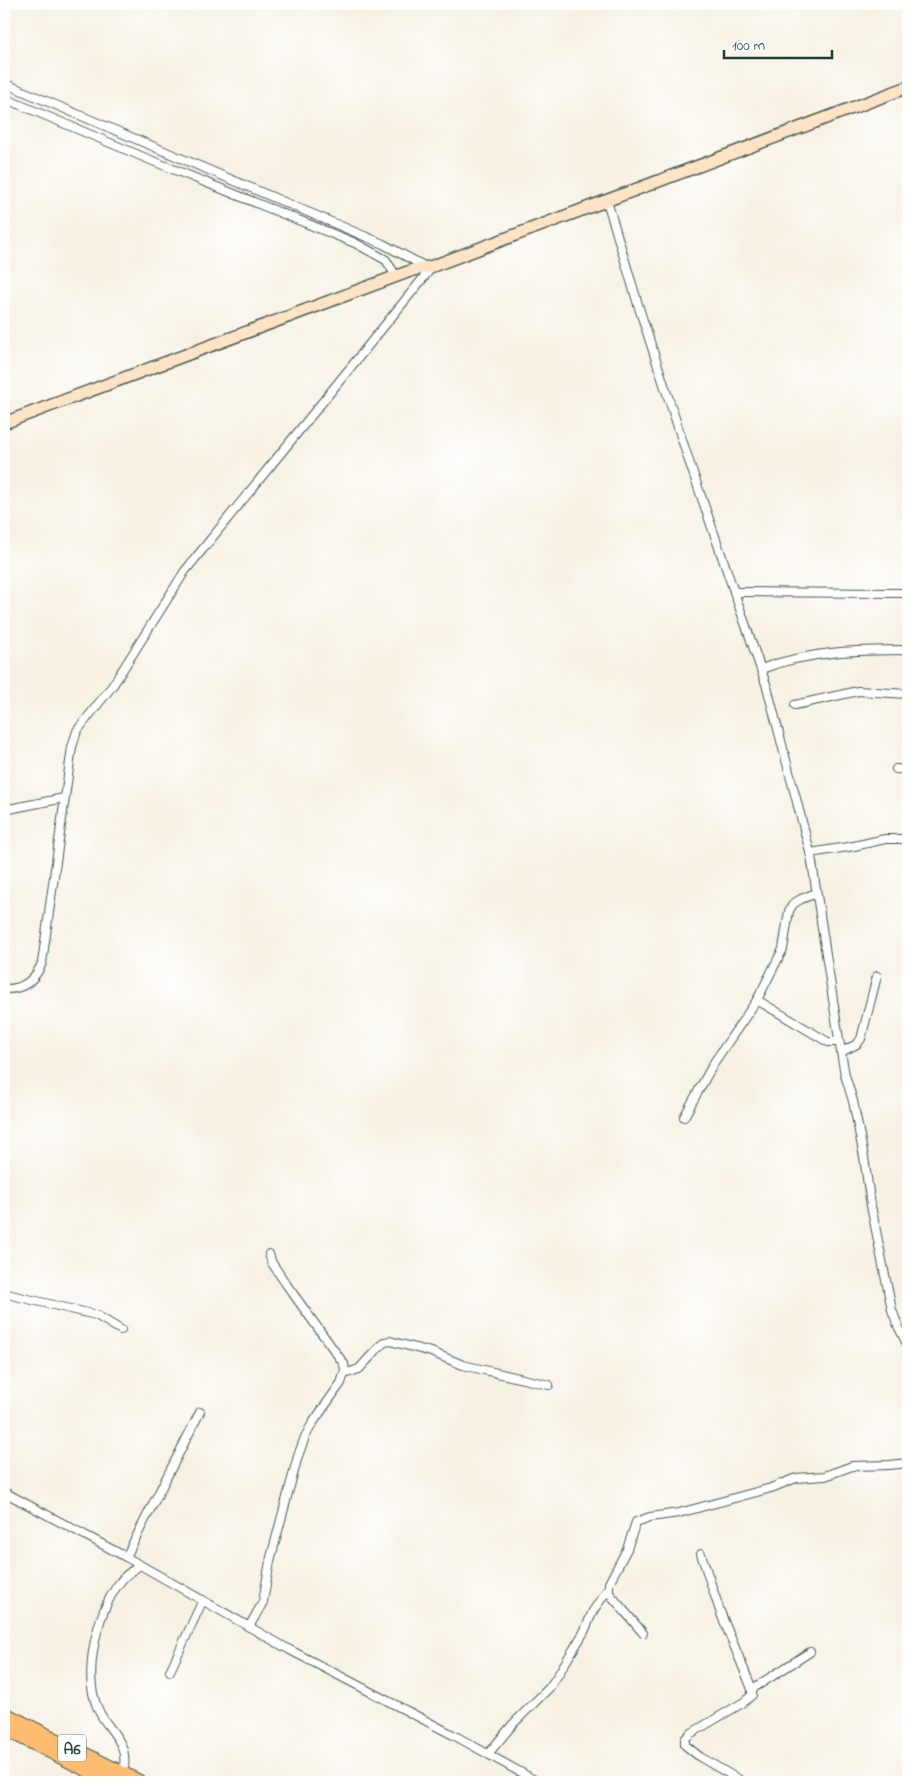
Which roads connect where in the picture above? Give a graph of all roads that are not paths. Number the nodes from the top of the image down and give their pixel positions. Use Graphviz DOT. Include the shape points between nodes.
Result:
graph roads {
  1 [pos="4,83"];
  2 [pos="908,87"];
  3 [pos="4,98"];
  4 [pos="607,201"];
  5 [pos="430,267"];
  6 [pos="396,276"];
  7 [pos="4,423"];
  8 [pos="734,592"];
  9 [pos="908,593"];
  10 [pos="908,650"];
  11 [pos="761,669"];
  12 [pos="908,694"];
  13 [pos="795,705"];
  14 [pos="896,769"];
  15 [pos="908,770"];
  16 [pos="64,798"];
  17 [pos="4,810"];
  18 [pos="908,839"];
  19 [pos="810,852"];
  20 [pos="816,893"];
  21 [pos="877,976"];
  22 [pos="4,989"];
  23 [pos="757,1000"];
  24 [pos="839,1042"];
  25 [pos="841,1052"];
  26 [pos="684,1117"];
  27 [pos="269,1254"];
  28 [pos="4,1295"];
  29 [pos="121,1330"];
  30 [pos="908,1346"];
  31 [pos="344,1374"];
  32 [pos="548,1386"];
  33 [pos="200,1412"];
  34 [pos="908,1463"];
  35 [pos="4,1492"];
  36 [pos="701,1554"];
  37 [pos="126,1558"];
  38 [pos="140,1565"];
  39 [pos="608,1589"];
  40 [pos="202,1600"];
  41 [pos="249,1627"];
  42 [pos="643,1633"];
  43 [pos="810,1652"];
  44 [pos="170,1672"];
  45 [pos="752,1689"];
  46 [pos="4,1714"];
  47 [pos="4,1728"];
  48 [pos="488,1754"];
  49 [pos="124,1774"];
  50 [pos="112,1782"];
  51 [pos="139,1782"];
  52 [pos="538,1782"];
  53 [pos="744,1782"];
  1 -- 5 [label="street"];
  2 -- 4 [label="main road"];
  3 -- 6 [label="street" via="355,243 386,260"];
  4 -- 5 [label="main road"];
  4 -- 8 [label="street" via="642,320"];
  5 -- 6 [label="main road"];
  5 -- 16 [label="street" via="185,572 113,684 77,731"];
  6 -- 7 [label="main road"];
  8 -- 9 [label="street"];
  8 -- 11 [label="street"];
  10 -- 11 [label="street" via="830,652 784,660"];
  11 -- 19 [label="street"];
  12 -- 13 [label="street" via="858,691"];
  14 -- 15 [label="street"];
  16 -- 17 [label="street"];
  16 -- 22 [label="street" via="42,963 38,974 31,980 15,990"];
  18 -- 19 [label="street" via="885,839"];
  19 -- 20 [label="street"];
  20 -- 23 [label="street" via="793,904 783,949"];
  20 -- 24 [label="street"];
  21 -- 25 [label="street" via="861,1039"];
  23 -- 24 [label="street" via="828,1042"];
  23 -- 26 [label="street"];
  24 -- 25 [label="street"];
  25 -- 30 [label="street" via="892,1310"];
  27 -- 31 [label="street" via="286,1284 344,1364"];
  28 -- 29 [label="street" via="96,1315"];
  31 -- 32 [label="street" via="359,1369 381,1345 390,1341 463,1365"];
  31 -- 41 [label="street" via="300,1449 270,1561 263,1602"];
  33 -- 37 [label="street"];
  34 -- 39 [label="street" via="852,1466 825,1476 796,1478 706,1506 640,1520 635,1524"];
  35 -- 37 [label="street"];
  36 -- 45 [label="street"];
  37 -- 38 [label="street"];
  38 -- 40 [label="street"];
  38 -- 49 [label="street" via="117,1586 99,1628 92,1666 94,1697 98,1710 124,1754"];
  39 -- 42 [label="street"];
  39 -- 48 [label="street" via="549,1688"];
  40 -- 41 [label="street"];
  40 -- 44 [label="street"];
  41 -- 48 [label="street"];
  43 -- 45 [label="street"];
  45 -- 53 [label="street" via="752,1695 744,1702 685,1739 685,1745 691,1751"];
  46 -- 49 [label="highway, A6"];
  47 -- 50 [label="highway, A6"];
  48 -- 52 [label="street"];
  49 -- 51 [label="highway, A6"];
}
